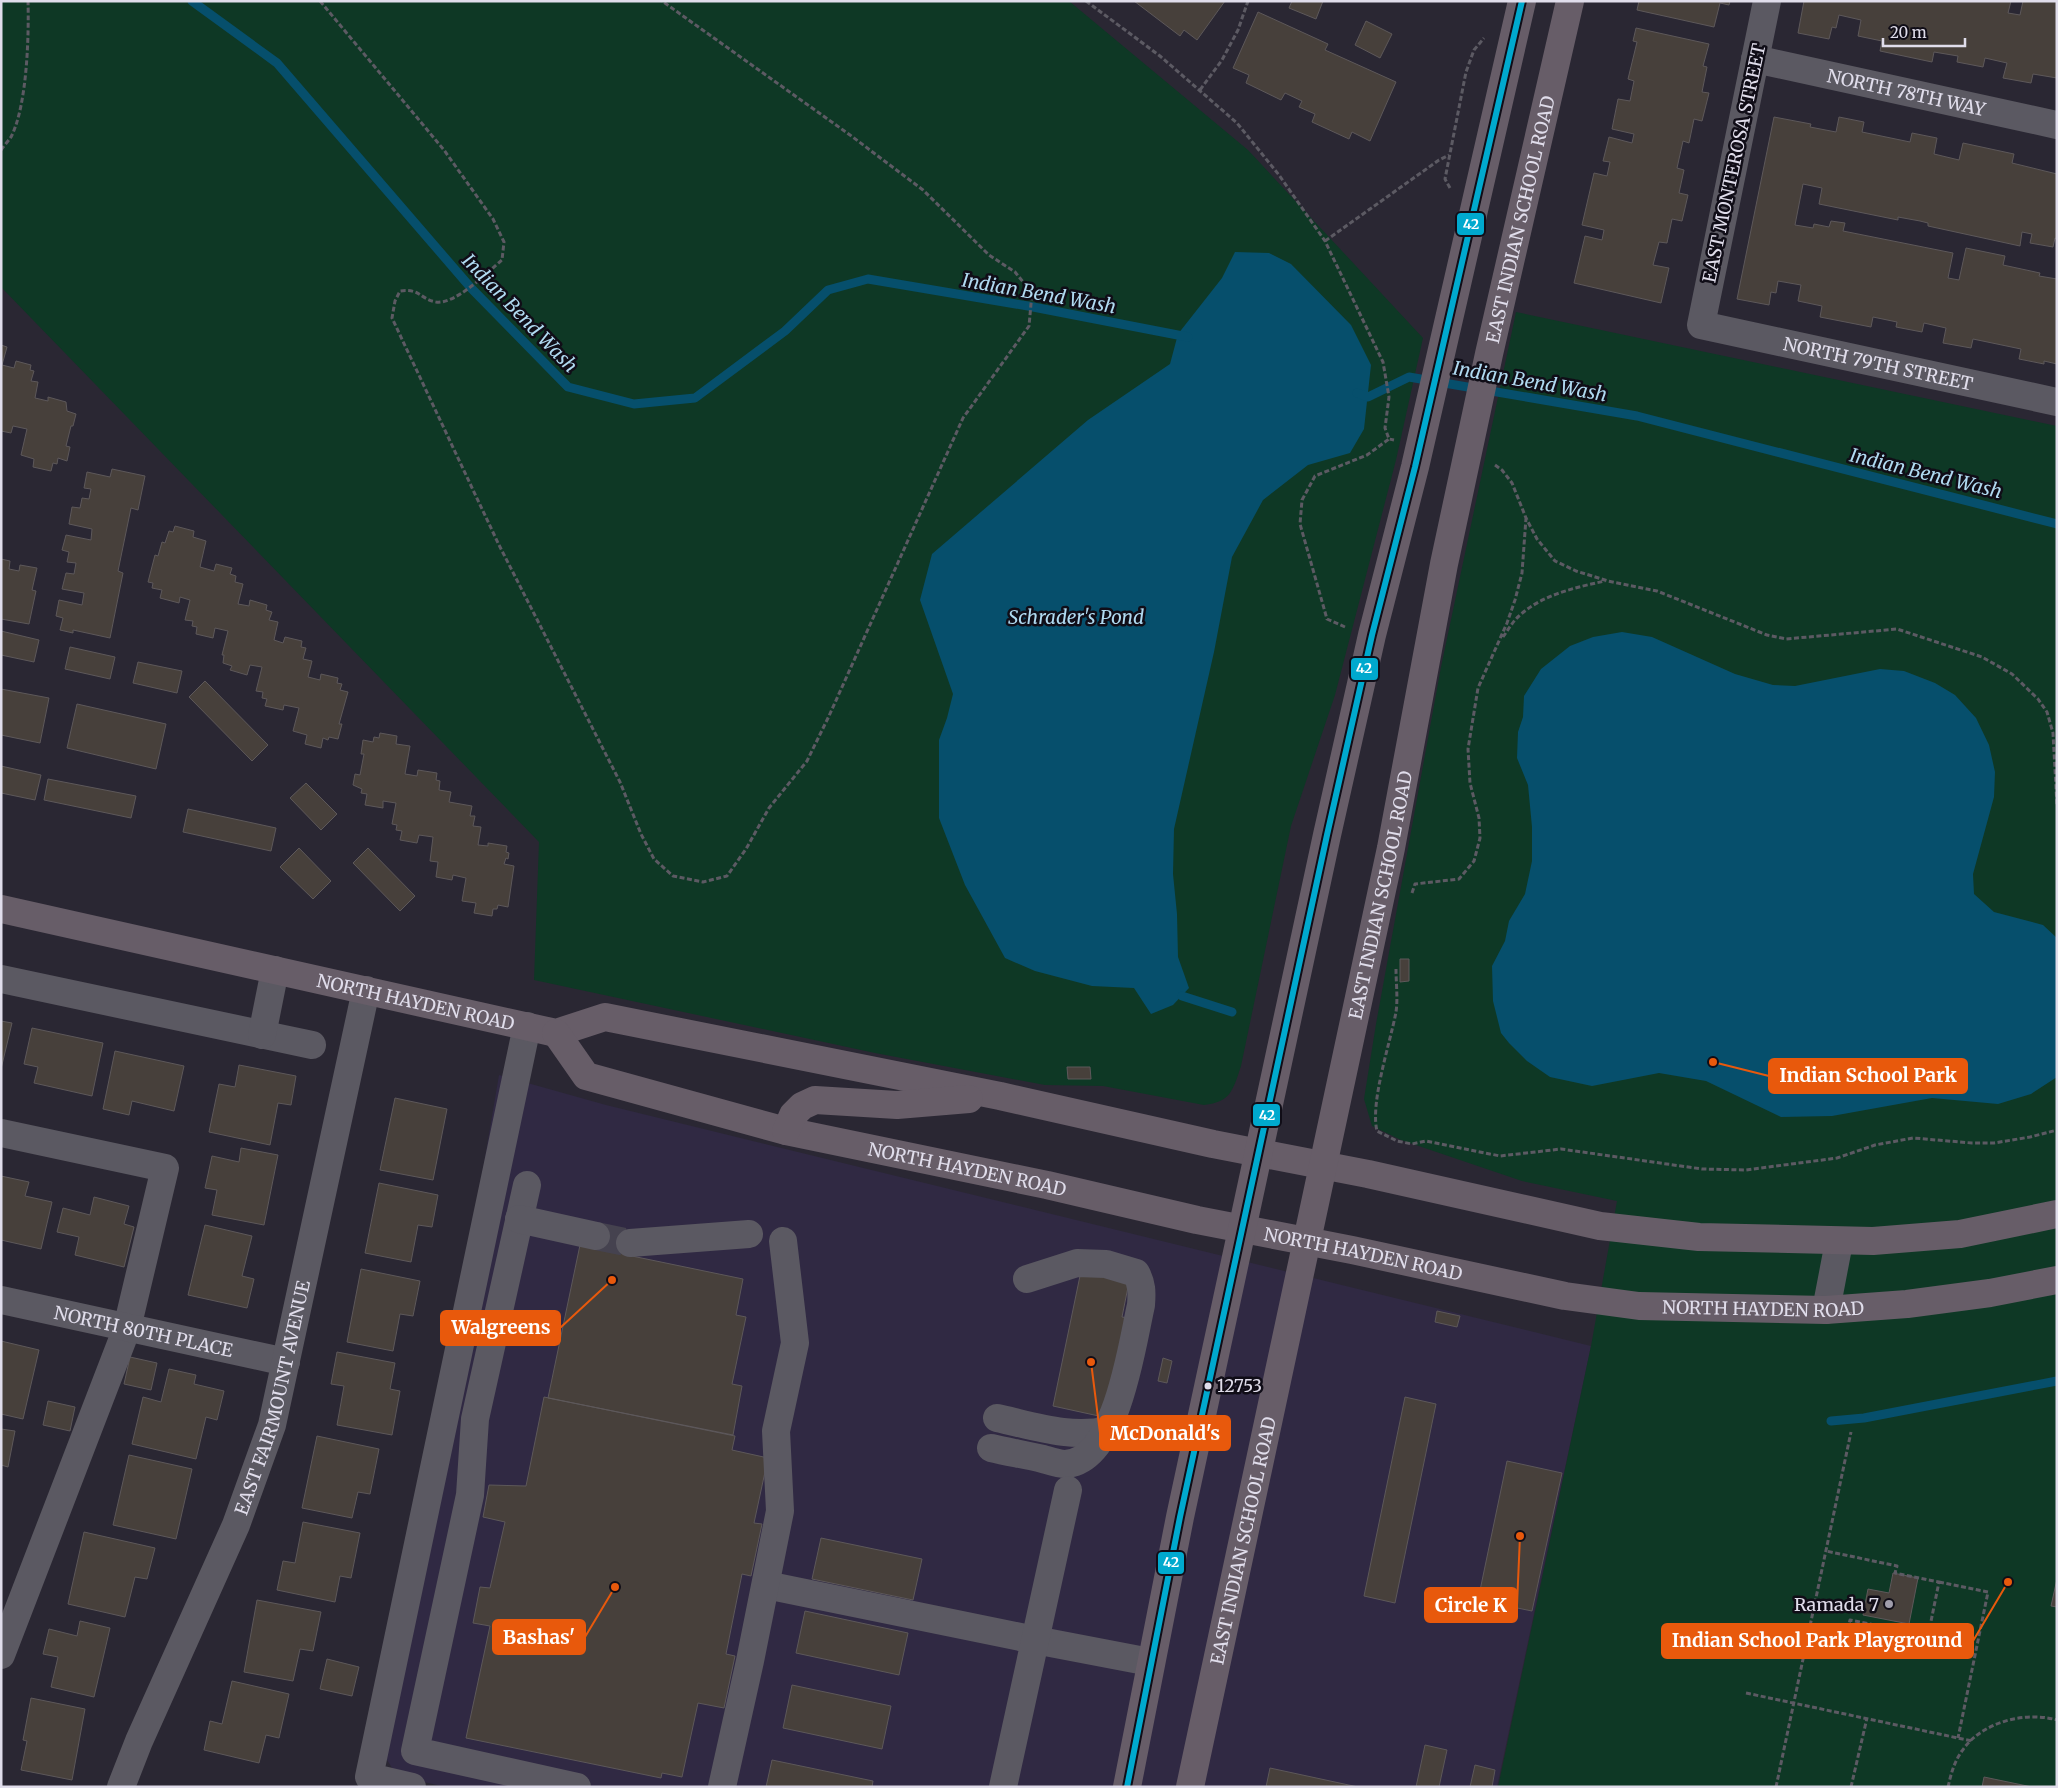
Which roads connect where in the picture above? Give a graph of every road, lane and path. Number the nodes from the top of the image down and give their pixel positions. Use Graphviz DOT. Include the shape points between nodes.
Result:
graph roads {
  1 [pos="28,1"];
  2 [pos="320,1"];
  3 [pos="662,1"];
  4 [pos="1086,1"];
  5 [pos="1248,1"];
  6 [pos="1522,1"];
  7 [pos="1570,1"];
  8 [pos="1767,1"];
  9 [pos="1755,59"];
  10 [pos="1200,90"];
  11 [pos="2057,125"];
  12 [pos="1,150"];
  13 [pos="1449,155"];
  14 [pos="1325,241"];
  15 [pos="1701,325"];
  16 [pos="2057,402"];
  17 [pos="1389,439"];
  18 [pos="1396,441"];
  19 [pos="1495,465"];
  20 [pos="1526,518"];
  21 [pos="1608,581"];
  22 [pos="1372,635"];
  23 [pos="1498,644"];
  24 [pos="2055,745"];
  25 [pos="2057,806"];
  26 [pos="1409,902"];
  27 [pos="1,910"];
  28 [pos="1396,965"];
  29 [pos="275,970"];
  30 [pos="1,979"];
  31 [pos="366,990"];
  32 [pos="527,1026"];
  33 [pos="556,1033"];
  34 [pos="262,1035"];
  35 [pos="312,1045"];
  36 [pos="1000,1096"];
  37 [pos="2057,1130"];
  38 [pos="786,1131"];
  39 [pos="1,1132"];
  40 [pos="1259,1153"];
  41 [pos="1323,1166"];
  42 [pos="527,1185"];
  43 [pos="2057,1214"];
  44 [pos="519,1219"];
  45 [pos="1242,1229"];
  46 [pos="748,1234"];
  47 [pos="596,1236"];
  48 [pos="783,1241"];
  49 [pos="1307,1241"];
  50 [pos="1839,1242"];
  51 [pos="630,1244"];
  52 [pos="1027,1279"];
  53 [pos="2057,1280"];
  54 [pos="1,1300"];
  55 [pos="1826,1310"];
  56 [pos="127,1328"];
  57 [pos="286,1362"];
  58 [pos="998,1418"];
  59 [pos="1108,1430"];
  60 [pos="1851,1432"];
  61 [pos="991,1448"];
  62 [pos="1068,1490"];
  63 [pos="1826,1551"];
  64 [pos="1939,1582"];
  65 [pos="766,1585"];
  66 [pos="1808,1638"];
  67 [pos="1035,1640"];
  68 [pos="1,1655"];
  69 [pos="1150,1662"];
  70 [pos="1746,1693"];
  71 [pos="1794,1703"];
  72 [pos="1867,1718"];
  73 [pos="2057,1720"];
  74 [pos="1958,1738"];
  75 [pos="1972,1740"];
  76 [pos="121,1787"];
  77 [pos="412,1787"];
  78 [pos="577,1787"];
  79 [pos="722,1787"];
  80 [pos="1003,1787"];
  81 [pos="1127,1787"];
  82 [pos="1190,1787"];
  83 [pos="1776,1787"];
  84 [pos="1851,1787"];
  85 [pos="1948,1787"];
  1 -- 12 [label="path" via="25,74 19,113 11,137"];
  2 -- 3 [label="path" via="444,150 493,219 504,242 502,260 458,295 436,302 410,289 400,291 392,318 500,545 620,782 654,859 673,876 703,882 727,876 769,808 807,761 963,418 1029,326 1032,293 1016,272 990,255 923,190"];
  4 -- 10 [label="path"];
  5 -- 10 [label="path" via="1238,30 1222,60"];
  6 -- 22 [label="main road" via="1415,467"];
  7 -- 41 [label="main road, EAST INDIAN SCHOOL ROAD" via="1488,354 1444,564 1391,848"];
  8 -- 9 [label="street, EAST MONTEROSA STREET"];
  9 -- 11 [label="street, NORTH 78TH WAY"];
  9 -- 15 [label="street, EAST MONTEROSA STREET"];
  10 -- 14 [label="path" via="1237,123"];
  13 -- 14 [label="path"];
  14 -- 17 [label="path" via="1383,362 1389,397 1385,428"];
  15 -- 16 [label="street, NORTH 79TH STREET"];
  17 -- 18 [label="path"];
  17 -- 22 [label="path" via="1366,455 1315,476 1302,500 1300,524 1328,619"];
  19 -- 20 [label="path" via="1512,483"];
  20 -- 21 [label="path" via="1537,539 1555,561"];
  20 -- 23 [label="path" via="1522,573"];
  21 -- 23 [label="path" via="1575,588 1536,604 1518,616"];
  21 -- 24 [label="path" via="1658,591 1767,635 1786,639 1897,629 1982,657 2012,674 2038,699 2047,712"];
  22 -- 40 [label="main road"];
  23 -- 26 [label="path" via="1478,688 1468,749 1470,783 1479,818 1480,838 1474,861 1459,878 1415,884"];
  24 -- 25 [label="path"];
  27 -- 29 [label="main road, NORTH HAYDEN ROAD"];
  28 -- 37 [label="path" via="1396,1010 1374,1120 1377,1131 1397,1141 1412,1144 1426,1141 1500,1156 1561,1149 1702,1169 1746,1170 1837,1158 1875,1145 1913,1138 1994,1143"];
  29 -- 31 [label="main road, NORTH HAYDEN ROAD"];
  29 -- 34 [label="street"];
  30 -- 34 [label="street"];
  31 -- 32 [label="main road, NORTH HAYDEN ROAD"];
  31 -- 57 [label="street, EAST FAIRMOUNT AVENUE"];
  32 -- 33 [label="main road, NORTH HAYDEN ROAD"];
  32 -- 77 [label="street" via="369,1777"];
  33 -- 36 [label="main road" via="605,1017"];
  33 -- 38 [label="main road, NORTH HAYDEN ROAD" via="586,1076"];
  34 -- 35 [label="street"];
  36 -- 38 [label="main road" via="897,1105 815,1100 793,1115"];
  36 -- 40 [label="main road"];
  38 -- 45 [label="main road, NORTH HAYDEN ROAD"];
  39 -- 56 [label="street" via="165,1168"];
  40 -- 41 [label="main road"];
  40 -- 45 [label="main road"];
  41 -- 49 [label="main road, EAST INDIAN SCHOOL ROAD"];
  41 -- 50 [label="main road" via="1600,1226 1699,1237"];
  42 -- 44 [label="street"];
  43 -- 50 [label="main road" via="1960,1234"];
  44 -- 47 [label="street"];
  44 -- 78 [label="street" via="475,1419 470,1495 415,1751"];
  45 -- 49 [label="main road, NORTH HAYDEN ROAD"];
  45 -- 69 [label="main road"];
  46 -- 51 [label="street"];
  48 -- 65 [label="street" via="794,1343 776,1431 780,1511"];
  49 -- 55 [label="main road, NORTH HAYDEN ROAD" via="1565,1296 1640,1306"];
  49 -- 82 [label="main road, EAST INDIAN SCHOOL ROAD"];
  50 -- 55 [label="street"];
  52 -- 59 [label="street" via="1077,1263 1106,1264 1136,1273 1141,1281 1141,1304 1116,1411"];
  53 -- 55 [label="main road, NORTH HAYDEN ROAD" via="1907,1304"];
  54 -- 56 [label="street, NORTH 80TH PLACE"];
  56 -- 57 [label="street, NORTH 80TH PLACE"];
  56 -- 68 [label="street"];
  57 -- 76 [label="street, EAST FAIRMOUNT AVENUE" via="272,1425 236,1525"];
  58 -- 59 [label="street" via="1065,1433"];
  59 -- 61 [label="street" via="1082,1460 1065,1464"];
  60 -- 63 [label="path"];
  62 -- 67 [label="street"];
  63 -- 64 [label="path" via="1897,1566 1895,1573"];
  63 -- 66 [label="path"];
  64 -- 66 [label="path" via="1928,1636 1850,1620 1844,1645"];
  64 -- 74 [label="path" via="1988,1592"];
  65 -- 67 [label="street"];
  65 -- 79 [label="street"];
  66 -- 71 [label="path"];
  67 -- 69 [label="street"];
  67 -- 80 [label="street"];
  69 -- 81 [label="main road"];
  70 -- 71 [label="path"];
  71 -- 72 [label="path"];
  71 -- 83 [label="path"];
  72 -- 74 [label="path"];
  72 -- 84 [label="path"];
  73 -- 75 [label="path" via="2029,1716 2004,1721"];
  74 -- 75 [label="path"];
  75 -- 85 [label="path" via="1962,1749"];
}
